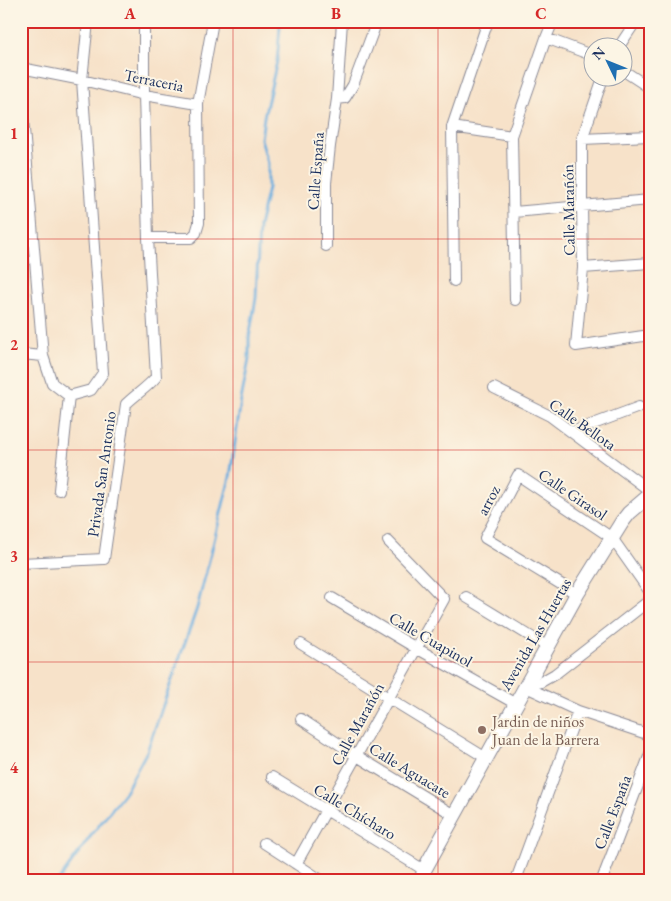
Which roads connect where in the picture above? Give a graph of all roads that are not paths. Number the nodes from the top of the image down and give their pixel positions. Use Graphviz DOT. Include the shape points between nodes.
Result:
graph roads {
  1 [pos="88,21"];
  2 [pos="144,21"];
  3 [pos="213,21"];
  4 [pos="342,21"];
  5 [pos="488,21"];
  6 [pos="553,21"];
  7 [pos="636,21"];
  8 [pos="374,29"];
  9 [pos="546,38"];
  10 [pos="625,38"];
  11 [pos="584,52"];
  12 [pos="22,68"];
  13 [pos="634,78"];
  14 [pos="82,80"];
  15 [pos="600,88"];
  16 [pos="650,88"];
  17 [pos="144,95"];
  18 [pos="337,98"];
  19 [pos="198,104"];
  20 [pos="22,117"];
  21 [pos="452,127"];
  22 [pos="512,136"];
  23 [pos="650,136"];
  24 [pos="582,139"];
  25 [pos="25,177"];
  26 [pos="650,200"];
  27 [pos="582,205"];
  28 [pos="514,212"];
  29 [pos="148,238"];
  30 [pos="326,246"];
  31 [pos="650,263"];
  32 [pos="584,268"];
  33 [pos="454,281"];
  34 [pos="515,300"];
  35 [pos="650,335"];
  36 [pos="21,354"];
  37 [pos="43,356"];
  38 [pos="494,388"];
  39 [pos="69,396"];
  40 [pos="638,407"];
  41 [pos="572,432"];
  42 [pos="518,475"];
  43 [pos="59,490"];
  44 [pos="650,493"];
  45 [pos="612,538"];
  46 [pos="388,540"];
  47 [pos="21,563"];
  48 [pos="650,592"];
  49 [pos="578,594"];
  50 [pos="466,597"];
  51 [pos="332,598"];
  52 [pos="650,600"];
  53 [pos="301,644"];
  54 [pos="548,647"];
  55 [pos="416,648"];
  56 [pos="526,687"];
  57 [pos="388,698"];
  58 [pos="516,704"];
  59 [pos="578,710"];
  60 [pos="301,719"];
  61 [pos="650,734"];
  62 [pos="650,754"];
  63 [pos="357,756"];
  64 [pos="486,758"];
  65 [pos="272,777"];
  66 [pos="326,810"];
  67 [pos="454,815"];
  68 [pos="264,844"];
  69 [pos="296,864"];
  70 [pos="423,875"];
  71 [pos="321,880"];
  72 [pos="516,880"];
  73 [pos="602,880"];
  1 -- 14 [label="street"];
  2 -- 17 [label="street"];
  3 -- 19 [label="street, Terraceria"];
  4 -- 18 [label="street, Calle España"];
  5 -- 21 [label="street"];
  6 -- 9 [label="street"];
  7 -- 10 [label="street"];
  8 -- 18 [label="street" via="353,85 345,98"];
  9 -- 11 [label="street"];
  9 -- 22 [label="street"];
  12 -- 14 [label="street, Terraceria"];
  12 -- 20 [label="street"];
  13 -- 16 [label="street"];
  14 -- 17 [label="street, Terraceria"];
  14 -- 39 [label="street" via="103,373 91,390"];
  15 -- 24 [label="street, Calle Marañón"];
  17 -- 19 [label="street, Terraceria"];
  17 -- 29 [label="street"];
  18 -- 30 [label="street, Calle España" via="326,183"];
  19 -- 29 [label="street" via="199,223 196,233 190,238"];
  20 -- 25 [label="street"];
  21 -- 22 [label="street"];
  21 -- 33 [label="street"];
  22 -- 28 [label="street"];
  23 -- 24 [label="street"];
  24 -- 27 [label="street, Calle Marañón"];
  25 -- 37 [label="street"];
  26 -- 27 [label="street"];
  27 -- 28 [label="street"];
  27 -- 32 [label="street, Calle Marañón"];
  28 -- 34 [label="street"];
  29 -- 47 [label="street, Privada San Antonio" via="156,377 126,404 104,559"];
  31 -- 32 [label="street"];
  32 -- 35 [label="street, Calle Marañón" via="576,346"];
  36 -- 37 [label="street"];
  37 -- 39 [label="street" via="52,383"];
  38 -- 41 [label="street, Calle Bellota" via="550,416"];
  39 -- 43 [label="street"];
  40 -- 41 [label="street"];
  41 -- 44 [label="street, Calle Bellota"];
  42 -- 45 [label="street, Calle Girasol"];
  42 -- 49 [label="street, arroz" via="485,538"];
  44 -- 45 [label="street, Avenida Las Huertas" via="629,513"];
  45 -- 48 [label="street"];
  45 -- 49 [label="street, Avenida Las Huertas"];
  46 -- 55 [label="street, Calle Marañón" via="444,599"];
  49 -- 54 [label="street, Avenida Las Huertas"];
  50 -- 54 [label="street"];
  51 -- 55 [label="street, Calle Cuapinol"];
  52 -- 56 [label="street" via="555,674"];
  53 -- 57 [label="street"];
  54 -- 56 [label="street, Avenida Las Huertas"];
  55 -- 57 [label="street, Calle Marañón"];
  55 -- 58 [label="street, Calle Cuapinol"];
  56 -- 58 [label="street, Avenida Las Huertas"];
  56 -- 59 [label="street"];
  57 -- 63 [label="street, Calle Marañón"];
  57 -- 64 [label="street"];
  58 -- 64 [label="street, Avenida Las Huertas"];
  59 -- 61 [label="street"];
  59 -- 72 [label="street"];
  60 -- 63 [label="street, Calle Aguacate"];
  62 -- 73 [label="street, Calle España"];
  63 -- 66 [label="street, Calle Marañón"];
  63 -- 67 [label="street, Calle Aguacate"];
  64 -- 67 [label="street, Avenida Las Huertas"];
  65 -- 66 [label="street, Calle Chícharo"];
  66 -- 69 [label="street, Calle Marañón"];
  66 -- 70 [label="street, Calle Chícharo"];
  67 -- 70 [label="street, Avenida Las Huertas"];
  68 -- 69 [label="street"];
  69 -- 71 [label="street"];
}
